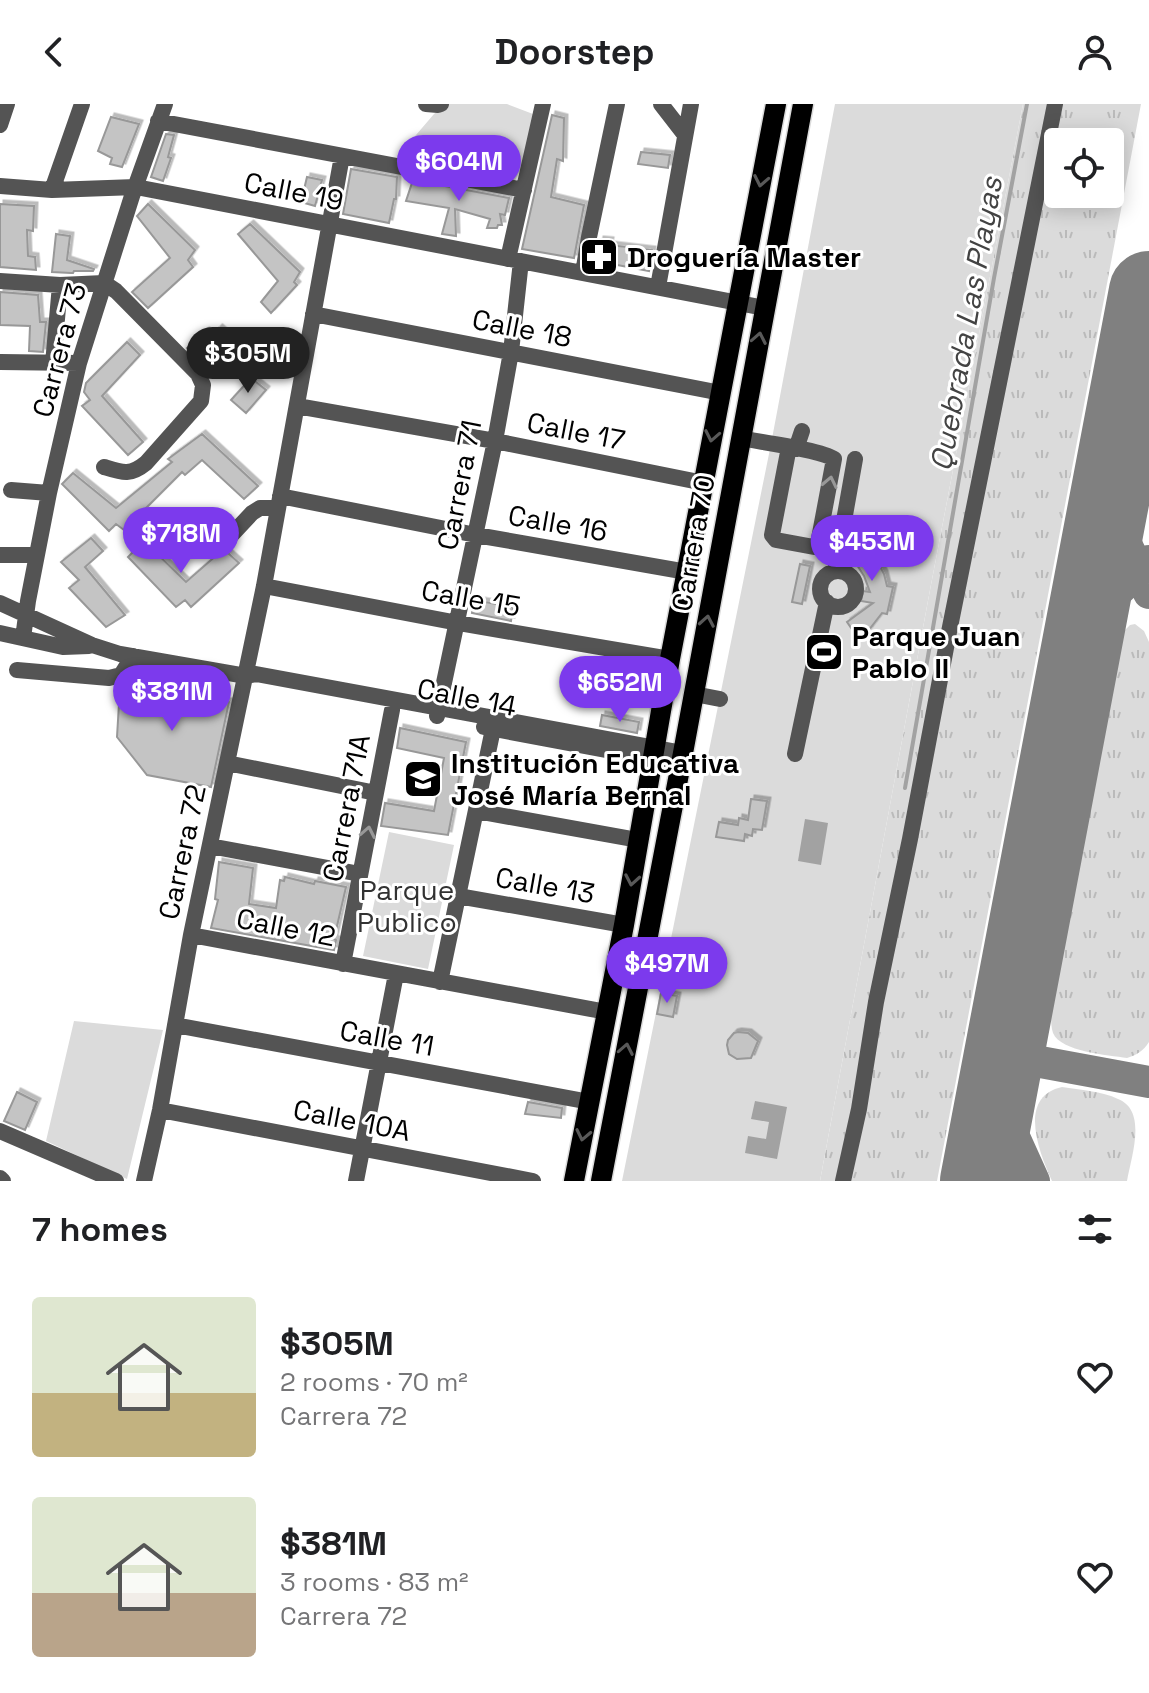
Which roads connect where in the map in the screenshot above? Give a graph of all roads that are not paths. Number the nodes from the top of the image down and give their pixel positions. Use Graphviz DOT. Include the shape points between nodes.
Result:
graph roads {
  1 [pos="7,104"];
  2 [pos="82,104"];
  3 [pos="165,104"];
  4 [pos="427,104"];
  5 [pos="441,104"];
  6 [pos="543,104"];
  7 [pos="617,104"];
  8 [pos="661,104"];
  9 [pos="691,104"];
  10 [pos="776,104"];
  11 [pos="803,104"];
  12 [pos="1055,104"];
  13 [pos="158,121"];
  14 [pos="0,125"];
  15 [pos="685,135"];
  16 [pos="342,156"];
  17 [pos="0,186"];
  18 [pos="136,187"];
  19 [pos="52,190"];
  20 [pos="524,190"];
  21 [pos="330,224"];
  22 [pos="515,260"];
  23 [pos="583,273"];
  24 [pos="0,281"];
  25 [pos="104,283"];
  26 [pos="60,285"];
  27 [pos="658,287"];
  28 [pos="738,303"];
  29 [pos="764,308"];
  30 [pos="313,314"];
  31 [pos="511,352"];
  32 [pos="0,362"];
  33 [pos="79,363"];
  34 [pos="53,364"];
  35 [pos="721,393"];
  36 [pos="297,406"];
  37 [pos="802,431"];
  38 [pos="740,438"];
  39 [pos="495,441"];
  40 [pos="792,448"];
  41 [pos="855,459"];
  42 [pos="104,467"];
  43 [pos="704,483"];
  44 [pos="11,490"];
  45 [pos="49,493"];
  46 [pos="279,502"];
  47 [pos="476,535"];
  48 [pos="223,544"];
  49 [pos="815,546"];
  50 [pos="838,552"];
  51 [pos="0,555"];
  52 [pos="37,555"];
  53 [pos="835,571"];
  54 [pos="687,572"];
  55 [pos="264,586"];
  56 [pos="827,602"];
  57 [pos="0,603"];
  58 [pos="25,615"];
  59 [pos="458,623"];
  60 [pos="0,633"];
  61 [pos="23,638"];
  62 [pos="92,645"];
  63 [pos="133,656"];
  64 [pos="670,659"];
  65 [pos="17,670"];
  66 [pos="246,676"];
  67 [pos="694,694"];
  68 [pos="720,699"];
  69 [pos="392,710"];
  70 [pos="438,713"];
  71 [pos="493,729"];
  72 [pos="654,754"];
  73 [pos="795,754"];
  74 [pos="682,758"];
  75 [pos="227,763"];
  76 [pos="376,793"];
  77 [pos="476,811"];
  78 [pos="638,840"];
  79 [pos="210,846"];
  80 [pos="360,874"];
  81 [pos="458,896"];
  82 [pos="624,925"];
  83 [pos="191,935"];
  84 [pos="343,964"];
  85 [pos="396,974"];
  86 [pos="440,982"];
  87 [pos="607,1012"];
  88 [pos="175,1025"];
  89 [pos="378,1063"];
  90 [pos="590,1102"];
  91 [pos="160,1110"];
  92 [pos="0,1131"];
  93 [pos="362,1148"];
  94 [pos="116,1181"];
  95 [pos="144,1181"];
  96 [pos="356,1181"];
  97 [pos="533,1181"];
  98 [pos="574,1181"];
  99 [pos="601,1181"];
  100 [pos="843,1181"];
  1 -- 14 [label="street"];
  2 -- 19 [label="street"];
  3 -- 13 [label="street, Carrera 73"];
  4 -- 5 [label="street"];
  6 -- 20 [label="street, Carrera 71"];
  7 -- 23 [label="street"];
  8 -- 15 [label="street"];
  9 -- 15 [label="street"];
  10 -- 28 [label="main road, Carrera 70, one-way"];
  11 -- 29 [label="main road, Carrera 70"];
  12 -- 100 [label="street"];
  13 -- 16 [label="street"];
  13 -- 18 [label="street, Carrera 73"];
  15 -- 27 [label="street"];
  16 -- 20 [label="street"];
  16 -- 21 [label="street, Carrera 72"];
  17 -- 19 [label="street, Calle 19"];
  18 -- 19 [label="street, Calle 19"];
  18 -- 21 [label="street, Calle 19"];
  18 -- 25 [label="street, Carrera 73"];
  20 -- 22 [label="street, Carrera 71"];
  21 -- 22 [label="street, Calle 19"];
  21 -- 30 [label="street, Carrera 72"];
  22 -- 23 [label="street, Calle 19"];
  22 -- 31 [label="street, Carrera 71"];
  23 -- 27 [label="street, Calle 19"];
  24 -- 26 [label="street"];
  25 -- 26 [label="street"];
  25 -- 33 [label="street, Carrera 73"];
  25 -- 42 [label="street" via="198,374 203,392 201,401 137,470 123,473"];
  26 -- 34 [label="street"];
  27 -- 28 [label="street, Calle 19"];
  28 -- 29 [label="street, Calle 19"];
  28 -- 35 [label="main road, Carrera 70"];
  38 -- 29 [label="main road, Carrera 70, one-way"];
  30 -- 31 [label="street, Calle 18"];
  30 -- 36 [label="street, Carrera 72"];
  31 -- 35 [label="street, Calle 18"];
  31 -- 39 [label="street, Carrera 71"];
  32 -- 34 [label="street"];
  33 -- 34 [label="street"];
  33 -- 45 [label="street, Carrera 73"];
  35 -- 43 [label="main road, Carrera 70, one-way"];
  36 -- 39 [label="street, Calle 17"];
  36 -- 46 [label="street, Carrera 72"];
  37 -- 40 [label="street"];
  38 -- 40 [label="street"];
  67 -- 38 [label="main road, Carrera 70, one-way"];
  39 -- 43 [label="street, Calle 17"];
  39 -- 47 [label="street, Carrera 71"];
  49 -- 40 [label="street, one-way" via="834,459"];
  40 -- 49 [label="street" via="772,535"];
  41 -- 50 [label="street"];
  43 -- 54 [label="main road, Carrera 70"];
  44 -- 45 [label="street"];
  45 -- 52 [label="street, Carrera 73"];
  46 -- 47 [label="street, Calle 16"];
  46 -- 48 [label="street" via="252,513"];
  46 -- 55 [label="street, Carrera 72"];
  47 -- 54 [label="street, Calle 16"];
  47 -- 59 [label="street, Carrera 71"];
  49 -- 50 [label="street"];
  50 -- 53 [label="street"];
  51 -- 52 [label="street"];
  52 -- 58 [label="street, Carrera 73"];
  53 -- 56 [label="street" via="820,587"];
  53 -- 56 [label="street" via="849,575 856,593 846,605"];
  54 -- 64 [label="main road, Carrera 70"];
  55 -- 59 [label="street, Calle 15"];
  55 -- 66 [label="street, Carrera 72"];
  56 -- 73 [label="street"];
  57 -- 58 [label="street, Calle 14"];
  58 -- 61 [label="street, Carrera 73"];
  58 -- 62 [label="street, Calle 14"];
  59 -- 64 [label="street, Calle 15"];
  59 -- 70 [label="street, Carrera 71"];
  60 -- 61 [label="street"];
  61 -- 62 [label="street" via="63,647"];
  62 -- 63 [label="street, Calle 14"];
  63 -- 65 [label="street" via="121,675 109,678"];
  63 -- 66 [label="street, Calle 14"];
  64 -- 72 [label="main road, Carrera 70"];
  66 -- 69 [label="street, Calle 14" via="255,684"];
  66 -- 70 [label="street, Calle 14"];
  66 -- 75 [label="street, Carrera 72"];
  67 -- 68 [label="street"];
  67 -- 74 [label="main road, Carrera 70"];
  69 -- 70 [label="street, Calle 14"];
  69 -- 76 [label="street, Carrera 71A"];
  70 -- 71 [label="street, Calle 14"];
  70 -- 72 [label="street, Calle 14"];
  71 -- 72 [label="street, Calle 14"];
  71 -- 77 [label="street"];
  72 -- 74 [label="street, Calle 14"];
  72 -- 78 [label="main road, Carrera 70"];
  99 -- 74 [label="main road, Carrera 70, one-way"];
  75 -- 76 [label="street"];
  75 -- 79 [label="street, Carrera 72"];
  80 -- 76 [label="street, Carrera 71A, one-way"];
  77 -- 78 [label="street"];
  77 -- 81 [label="street"];
  78 -- 82 [label="main road, Carrera 70, one-way"];
  79 -- 80 [label="street"];
  79 -- 83 [label="street, Carrera 72"];
  80 -- 84 [label="street, Carrera 71A"];
  81 -- 82 [label="street, Calle 13"];
  81 -- 86 [label="street"];
  82 -- 87 [label="main road, Carrera 70"];
  83 -- 84 [label="street, Calle 12"];
  83 -- 88 [label="street, Carrera 72"];
  84 -- 85 [label="street, Calle 12"];
  85 -- 86 [label="street, Calle 12"];
  85 -- 89 [label="street"];
  86 -- 87 [label="street, Calle 12"];
  87 -- 90 [label="main road, Carrera 70"];
  88 -- 89 [label="street, Calle 11"];
  88 -- 91 [label="street, Carrera 72"];
  89 -- 90 [label="street, Calle 11"];
  89 -- 93 [label="street"];
  90 -- 98 [label="main road, Carrera 70, one-way"];
  91 -- 93 [label="street, Calle 10A"];
  91 -- 95 [label="street, Carrera 72"];
  92 -- 94 [label="street"];
  93 -- 96 [label="street"];
  93 -- 97 [label="street, Calle 10A"];
}
